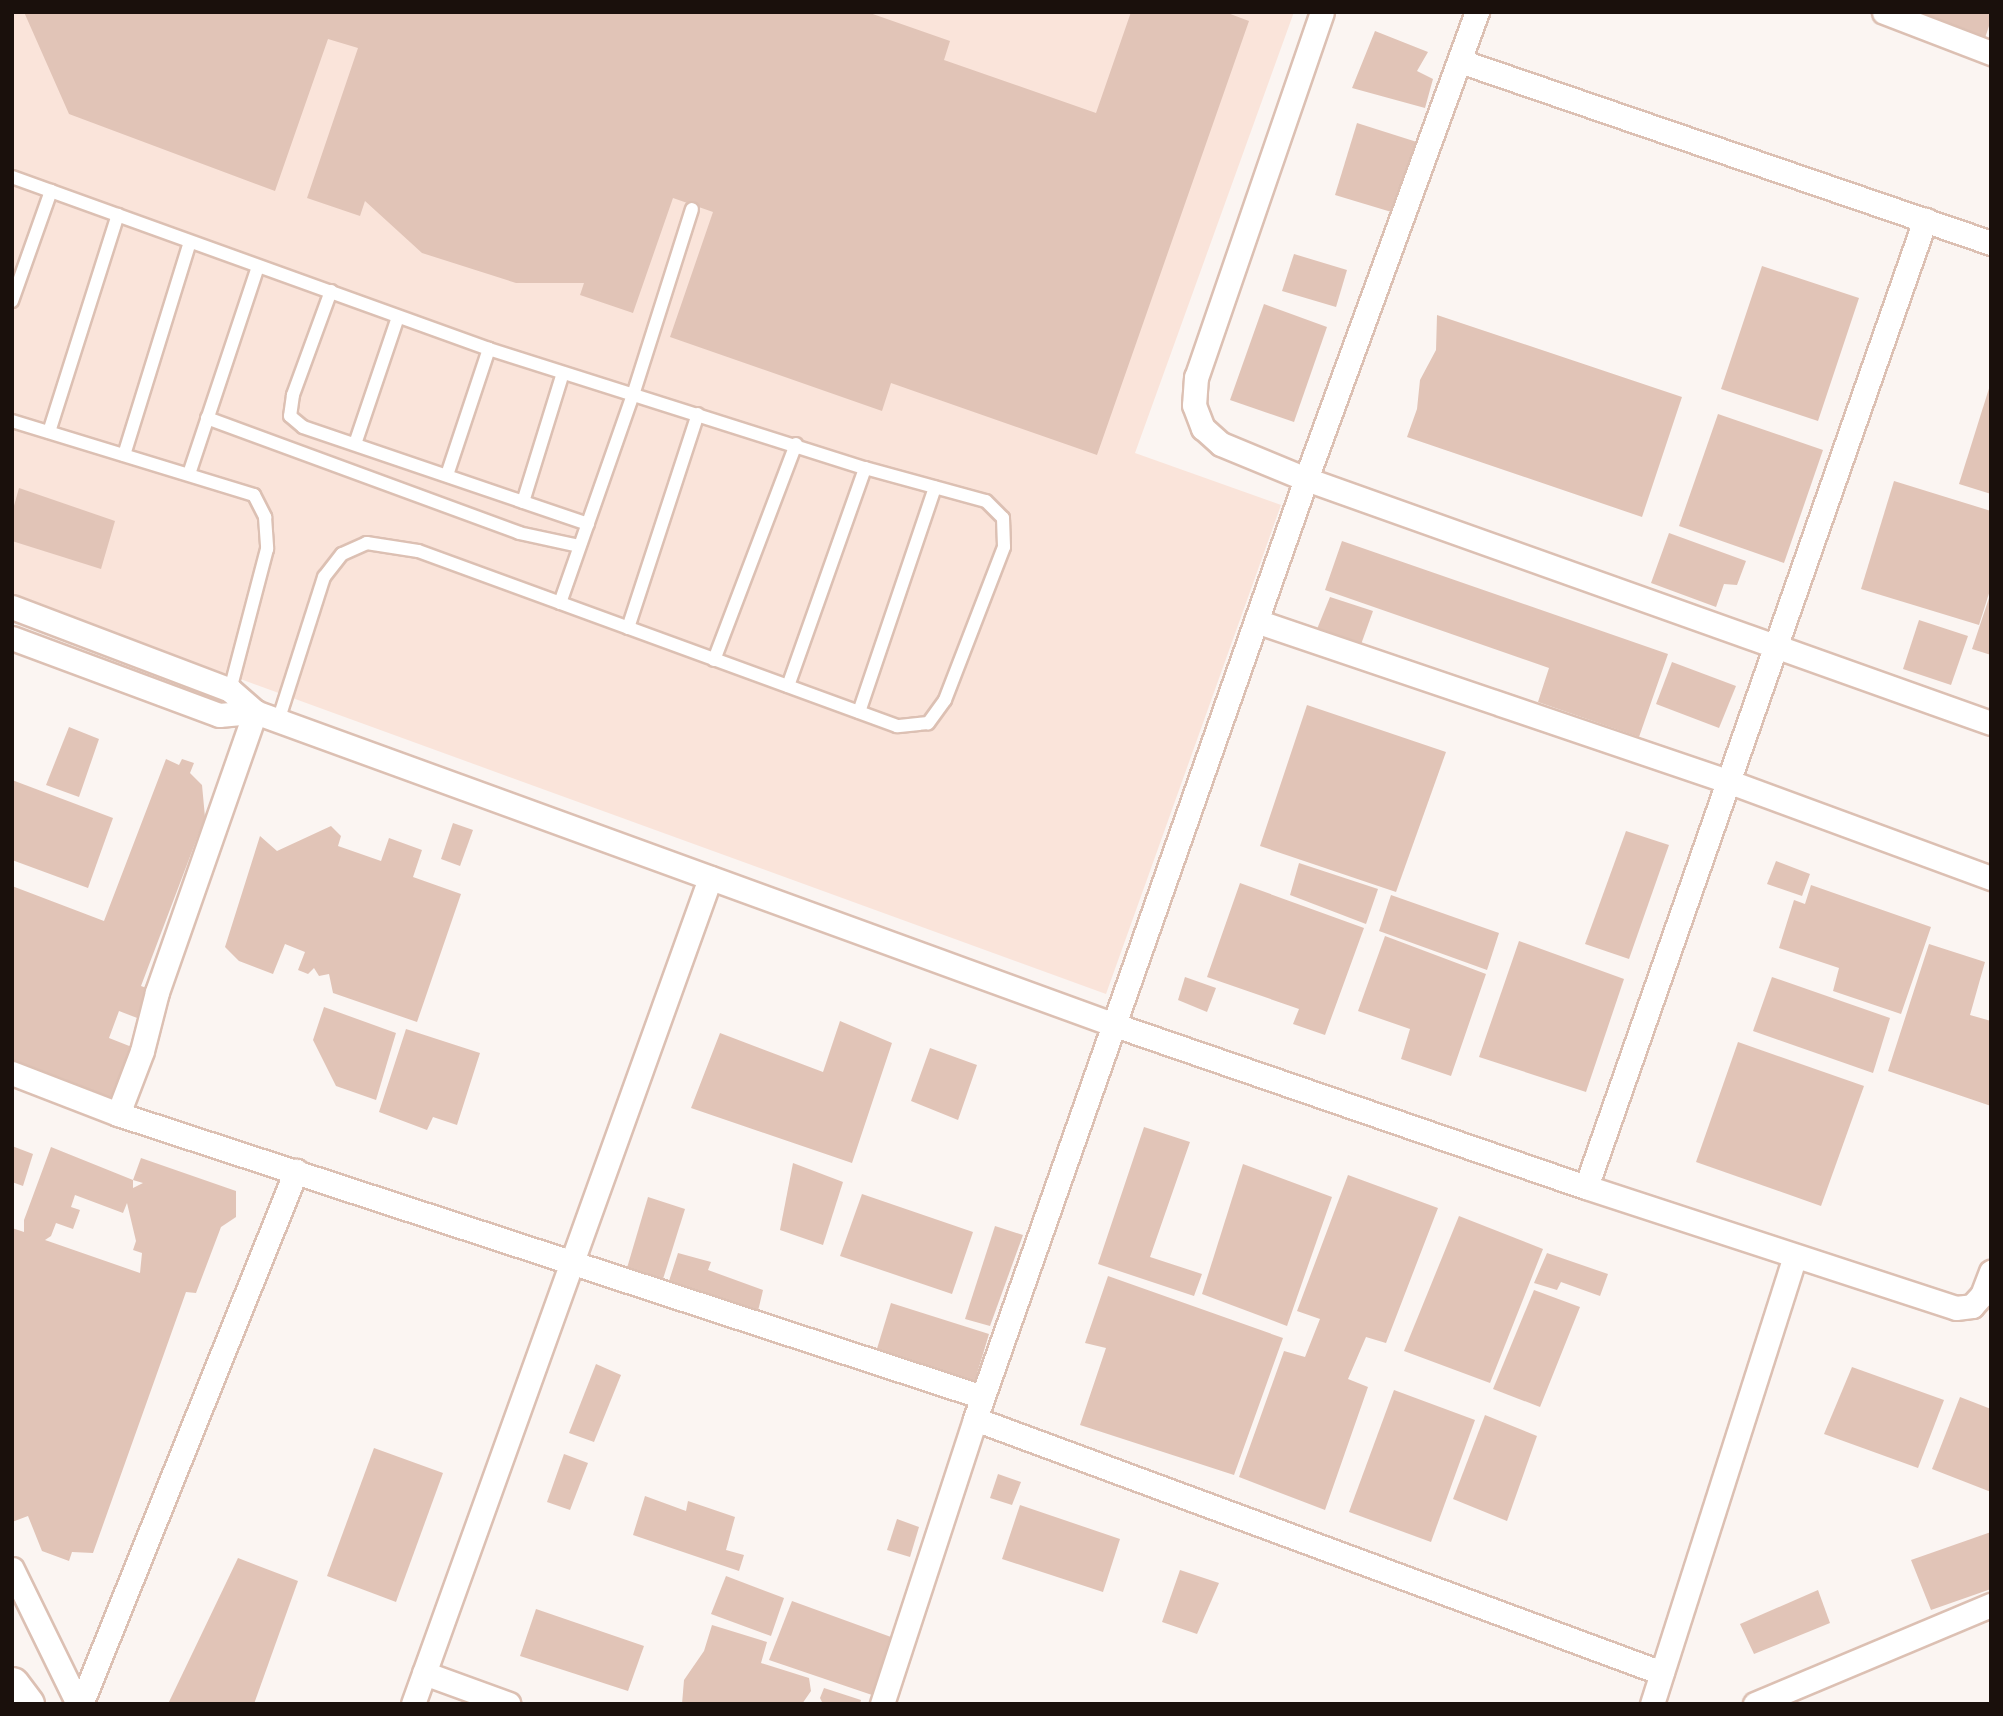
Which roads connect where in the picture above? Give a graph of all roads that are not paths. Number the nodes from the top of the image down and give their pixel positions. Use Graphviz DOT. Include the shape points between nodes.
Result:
graph roads {
  1 [pos="1322,12"];
  2 [pos="1476,12"];
  3 [pos="1884,12"];
  4 [pos="1991,52"];
  5 [pos="1460,61"];
  6 [pos="12,177"];
  7 [pos="51,191"];
  8 [pos="692,209"];
  9 [pos="118,215"];
  10 [pos="1925,220"];
  11 [pos="190,242"];
  12 [pos="1991,243"];
  13 [pos="258,267"];
  14 [pos="331,291"];
  15 [pos="12,301"];
  16 [pos="398,317"];
  17 [pos="489,349"];
  18 [pos="563,373"];
  19 [pos="633,395"];
  20 [pos="698,414"];
  21 [pos="207,418"];
  22 [pos="12,421"];
  23 [pos="49,432"];
  24 [pos="355,444"];
  25 [pos="796,444"];
  26 [pos="124,455"];
  27 [pos="865,468"];
  28 [pos="189,474"];
  29 [pos="447,475"];
  30 [pos="1306,479"];
  31 [pos="935,487"];
  32 [pos="523,502"];
  33 [pos="588,524"];
  34 [pos="579,546"];
  35 [pos="561,603"];
  36 [pos="12,607"];
  37 [pos="1256,621"];
  38 [pos="628,628"];
  39 [pos="12,638"];
  40 [pos="1774,647"];
  41 [pos="714,660"];
  42 [pos="788,686"];
  43 [pos="230,690"];
  44 [pos="255,712"];
  45 [pos="859,712"];
  46 [pos="278,721"];
  47 [pos="1991,723"];
  48 [pos="1730,782"];
  49 [pos="710,878"];
  50 [pos="1991,878"];
  51 [pos="1115,1025"];
  52 [pos="12,1073"];
  53 [pos="118,1114"];
  54 [pos="296,1171"];
  55 [pos="1586,1187"];
  56 [pos="1795,1256"];
  57 [pos="570,1262"];
  58 [pos="1991,1272"];
  59 [pos="979,1408"];
  60 [pos="12,1569"];
  61 [pos="1991,1605"];
  62 [pos="424,1673"];
  63 [pos="1662,1673"];
  64 [pos="12,1684"];
  65 [pos="27,1704"];
  66 [pos="79,1704"];
  67 [pos="413,1704"];
  68 [pos="509,1704"];
  69 [pos="882,1704"];
  70 [pos="1653,1704"];
  71 [pos="1755,1704"];
  1 -- 30 [label="street" via="1196,377 1194,405 1203,428 1221,444"];
  2 -- 5 [label="street"];
  3 -- 4 [label="street"];
  5 -- 10 [label="street"];
  5 -- 30 [label="street"];
  6 -- 7 [label="lane"];
  7 -- 9 [label="lane"];
  7 -- 15 [label="lane"];
  8 -- 19 [label="lane"];
  9 -- 11 [label="lane"];
  9 -- 23 [label="lane"];
  10 -- 12 [label="street"];
  10 -- 40 [label="street"];
  11 -- 13 [label="lane"];
  11 -- 26 [label="lane"];
  13 -- 14 [label="lane"];
  13 -- 21 [label="lane"];
  14 -- 16 [label="lane"];
  14 -- 24 [label="lane" via="293,395 290,416 303,427"];
  16 -- 17 [label="lane"];
  16 -- 24 [label="lane"];
  17 -- 18 [label="lane"];
  17 -- 29 [label="lane"];
  18 -- 19 [label="lane"];
  18 -- 32 [label="lane"];
  19 -- 20 [label="lane"];
  19 -- 33 [label="lane"];
  20 -- 25 [label="lane"];
  20 -- 38 [label="lane"];
  21 -- 28 [label="lane"];
  21 -- 34 [label="lane" via="519,533"];
  22 -- 23 [label="lane"];
  23 -- 26 [label="lane"];
  24 -- 29 [label="lane"];
  25 -- 27 [label="lane"];
  25 -- 41 [label="lane"];
  26 -- 28 [label="lane"];
  27 -- 31 [label="lane"];
  27 -- 42 [label="lane"];
  28 -- 43 [label="lane" via="254,495 265,517 267,549"];
  29 -- 32 [label="lane"];
  30 -- 37 [label="street"];
  30 -- 40 [label="street"];
  31 -- 45 [label="lane"];
  31 -- 45 [label="lane" via="986,501 1003,518 1004,547 945,700 929,723 897,726"];
  32 -- 33 [label="lane"];
  33 -- 34 [label="lane"];
  34 -- 35 [label="lane"];
  35 -- 38 [label="lane"];
  35 -- 46 [label="lane" via="418,551 367,543 342,554 324,578"];
  36 -- 43 [label="street"];
  37 -- 48 [label="street"];
  37 -- 51 [label="street"];
  38 -- 41 [label="lane"];
  39 -- 44 [label="street" via="219,715"];
  40 -- 47 [label="street"];
  40 -- 48 [label="street"];
  41 -- 42 [label="lane"];
  42 -- 45 [label="lane"];
  43 -- 44 [label="street"];
  44 -- 46 [label="street"];
  44 -- 53 [label="street"];
  46 -- 49 [label="street"];
  48 -- 50 [label="street"];
  48 -- 55 [label="street"];
  49 -- 51 [label="street"];
  49 -- 57 [label="street"];
  51 -- 55 [label="street"];
  51 -- 59 [label="street"];
  52 -- 53 [label="street"];
  53 -- 54 [label="street"];
  54 -- 57 [label="street"];
  54 -- 66 [label="street"];
  55 -- 56 [label="street"];
  56 -- 58 [label="street" via="1956,1308 1972,1306"];
  56 -- 63 [label="street"];
  57 -- 59 [label="street"];
  57 -- 62 [label="street"];
  59 -- 63 [label="street"];
  59 -- 69 [label="street"];
  60 -- 66 [label="street"];
  61 -- 71 [label="street"];
  62 -- 67 [label="street"];
  62 -- 68 [label="street"];
  63 -- 70 [label="street"];
  64 -- 65 [label="main road"];
}
